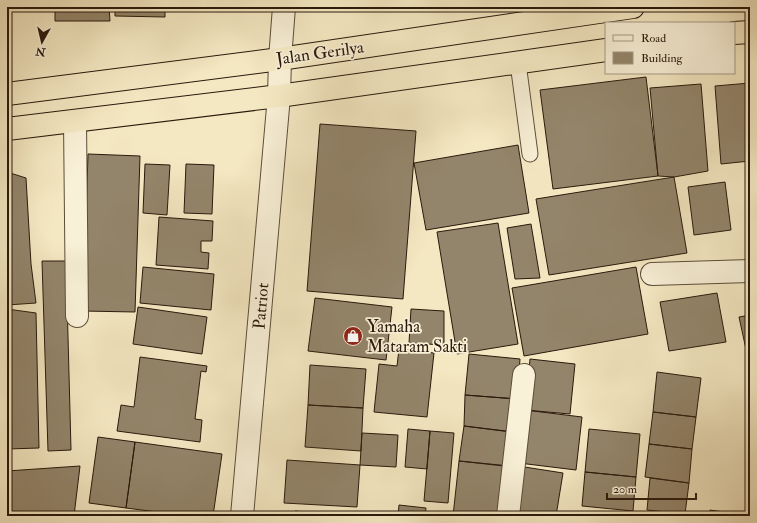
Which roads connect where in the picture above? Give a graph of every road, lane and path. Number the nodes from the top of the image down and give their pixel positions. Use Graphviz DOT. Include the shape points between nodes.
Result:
graph roads {
  1 [pos="284,7"];
  2 [pos="632,7"];
  3 [pos="750,32"];
  4 [pos="735,33"];
  5 [pos="605,50"];
  6 [pos="280,59"];
  7 [pos="518,62"];
  8 [pos="7,94"];
  9 [pos="279,96"];
  10 [pos="75,121"];
  11 [pos="7,129"];
  12 [pos="530,154"];
  13 [pos="750,271"];
  14 [pos="652,274"];
  15 [pos="77,316"];
  16 [pos="524,375"];
  17 [pos="242,516"];
  18 [pos="508,516"];
  1 -- 6 [label="street, Patriot"];
  2 -- 6 [label="highway, Jalan Gerilya"];
  3 -- 4 [label="highway"];
  5 -- 7 [label="highway"];
  6 -- 8 [label="highway, Jalan Gerilya"];
  6 -- 9 [label="street, Patriot"];
  7 -- 9 [label="highway"];
  7 -- 12 [label="lane"];
  9 -- 10 [label="highway"];
  9 -- 17 [label="street, Patriot"];
  10 -- 11 [label="highway"];
  10 -- 15 [label="street"];
  13 -- 14 [label="street"];
  16 -- 18 [label="street"];
}
